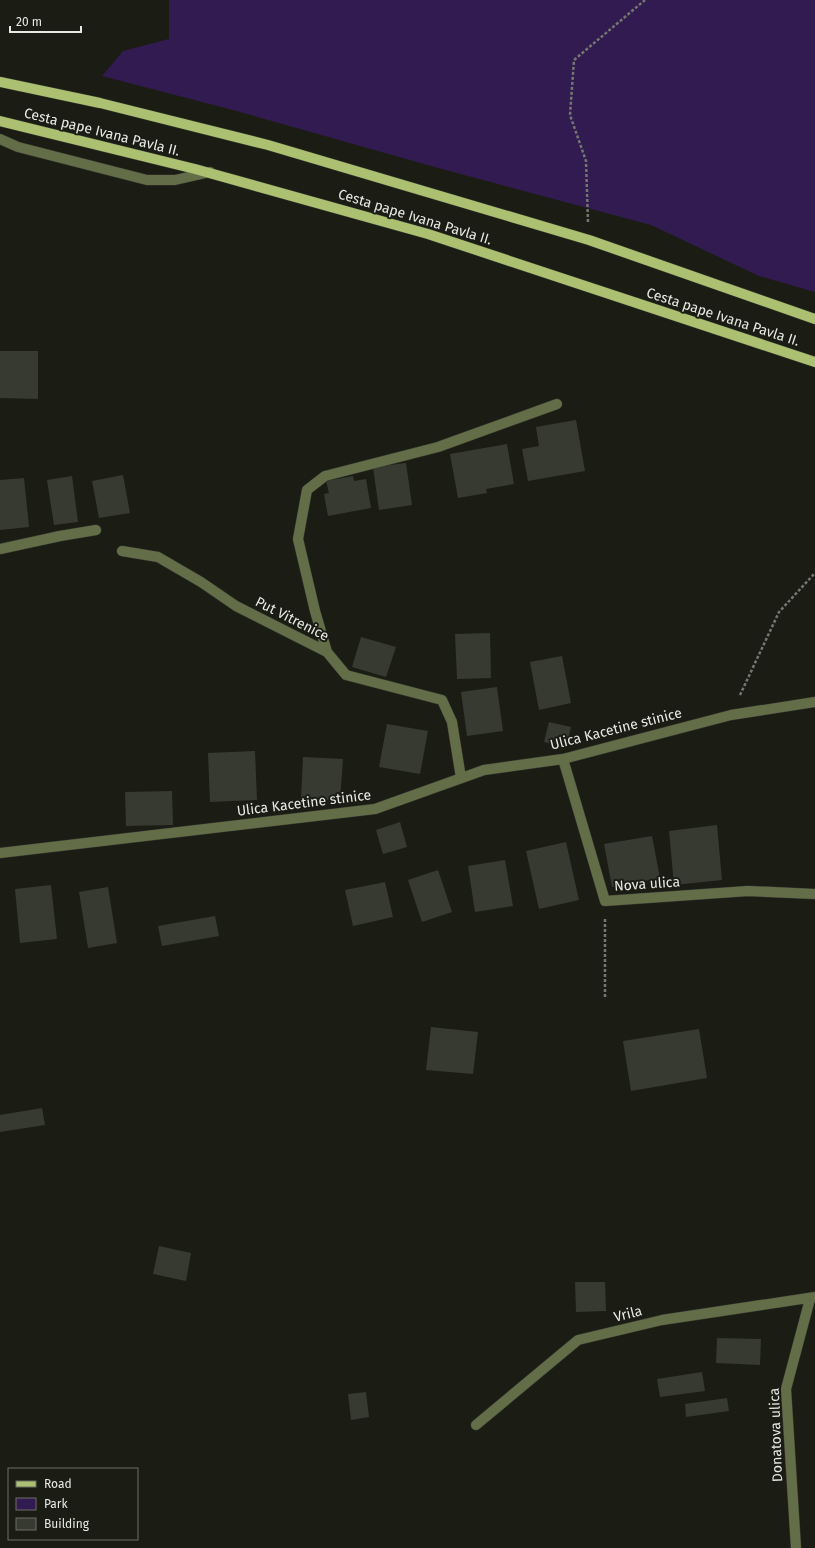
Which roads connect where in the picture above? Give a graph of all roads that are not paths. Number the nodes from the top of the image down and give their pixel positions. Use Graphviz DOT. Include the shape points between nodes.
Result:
graph roads {
  1 [pos="0,82"];
  2 [pos="0,121"];
  3 [pos="0,139"];
  4 [pos="210,172"];
  5 [pos="815,319"];
  6 [pos="815,362"];
  7 [pos="557,404"];
  8 [pos="96,530"];
  9 [pos="0,549"];
  10 [pos="122,551"];
  11 [pos="327,652"];
  12 [pos="815,702"];
  13 [pos="563,759"];
  14 [pos="461,778"];
  15 [pos="0,853"];
  16 [pos="815,894"];
  17 [pos="812,1298"];
  18 [pos="476,1425"];
  19 [pos="796,1548"];
  1 -- 5 [label="main road, Cesta pape Ivana Pavla II." via="100,103 268,145 589,240"];
  2 -- 4 [label="main road, Cesta pape Ivana Pavla II."];
  3 -- 4 [label="street" via="18,147 147,180 174,180"];
  4 -- 6 [label="main road, Cesta pape Ivana Pavla II." via="428,234"];
  7 -- 11 [label="street" via="438,446 324,476 307,490 298,539"];
  8 -- 9 [label="street"];
  10 -- 11 [label="street, Put Vitrenice" via="158,558 201,582 236,606"];
  11 -- 14 [label="street, Put Vitrenice" via="346,675 442,700 452,722"];
  12 -- 13 [label="street, Ulica Kacetine stinice" via="731,715"];
  13 -- 14 [label="street, Ulica Kacetine stinice" via="484,770"];
  13 -- 16 [label="street, Nova ulica" via="606,901 748,891"];
  14 -- 15 [label="street, Ulica Kacetine stinice" via="375,810"];
  17 -- 18 [label="street, Vrila" via="662,1320 578,1340"];
  17 -- 19 [label="street, Donatova ulica" via="786,1388"];
}
